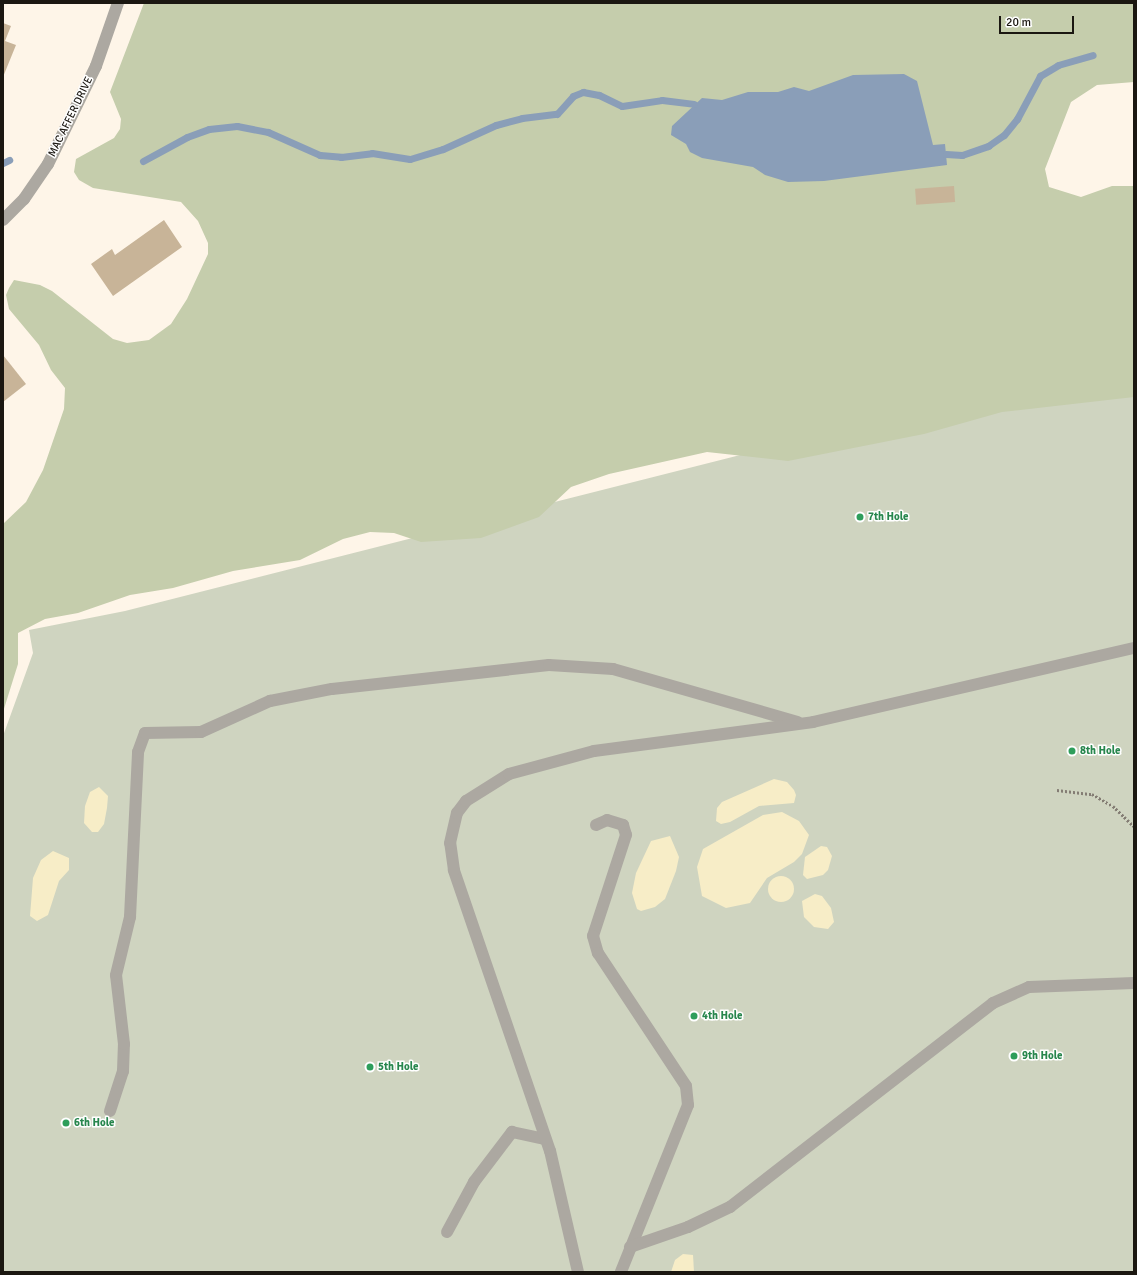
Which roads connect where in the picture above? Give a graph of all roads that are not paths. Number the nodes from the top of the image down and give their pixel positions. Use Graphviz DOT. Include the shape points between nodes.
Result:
graph roads {
  1 [pos="118,3"];
  2 [pos="3,220"];
  3 [pos="1134,648"];
  4 [pos="803,723"];
  5 [pos="596,825"];
  6 [pos="1134,983"];
  7 [pos="110,1111"];
  8 [pos="545,1138"];
  9 [pos="447,1232"];
  10 [pos="630,1247"];
  11 [pos="578,1272"];
  12 [pos="621,1272"];
  1 -- 2 [label="street, MAC AFFER DRIVE" via="96,66 48,164 24,199"];
  3 -- 4 [label="street"];
  4 -- 7 [label="street" via="613,669 549,665 332,689 270,701 201,732 145,733 138,752 130,917 116,975 124,1044 123,1071"];
  4 -- 8 [label="street" via="594,751 509,774 466,800 457,813 450,843 454,870"];
  5 -- 10 [label="street" via="607,820 623,825 626,835 593,936 598,953 686,1086 688,1105"];
  6 -- 10 [label="street" via="1029,987 993,1003 730,1207"];
  8 -- 9 [label="street" via="512,1132 474,1182"];
  8 -- 11 [label="street"];
  10 -- 12 [label="street"];
}
